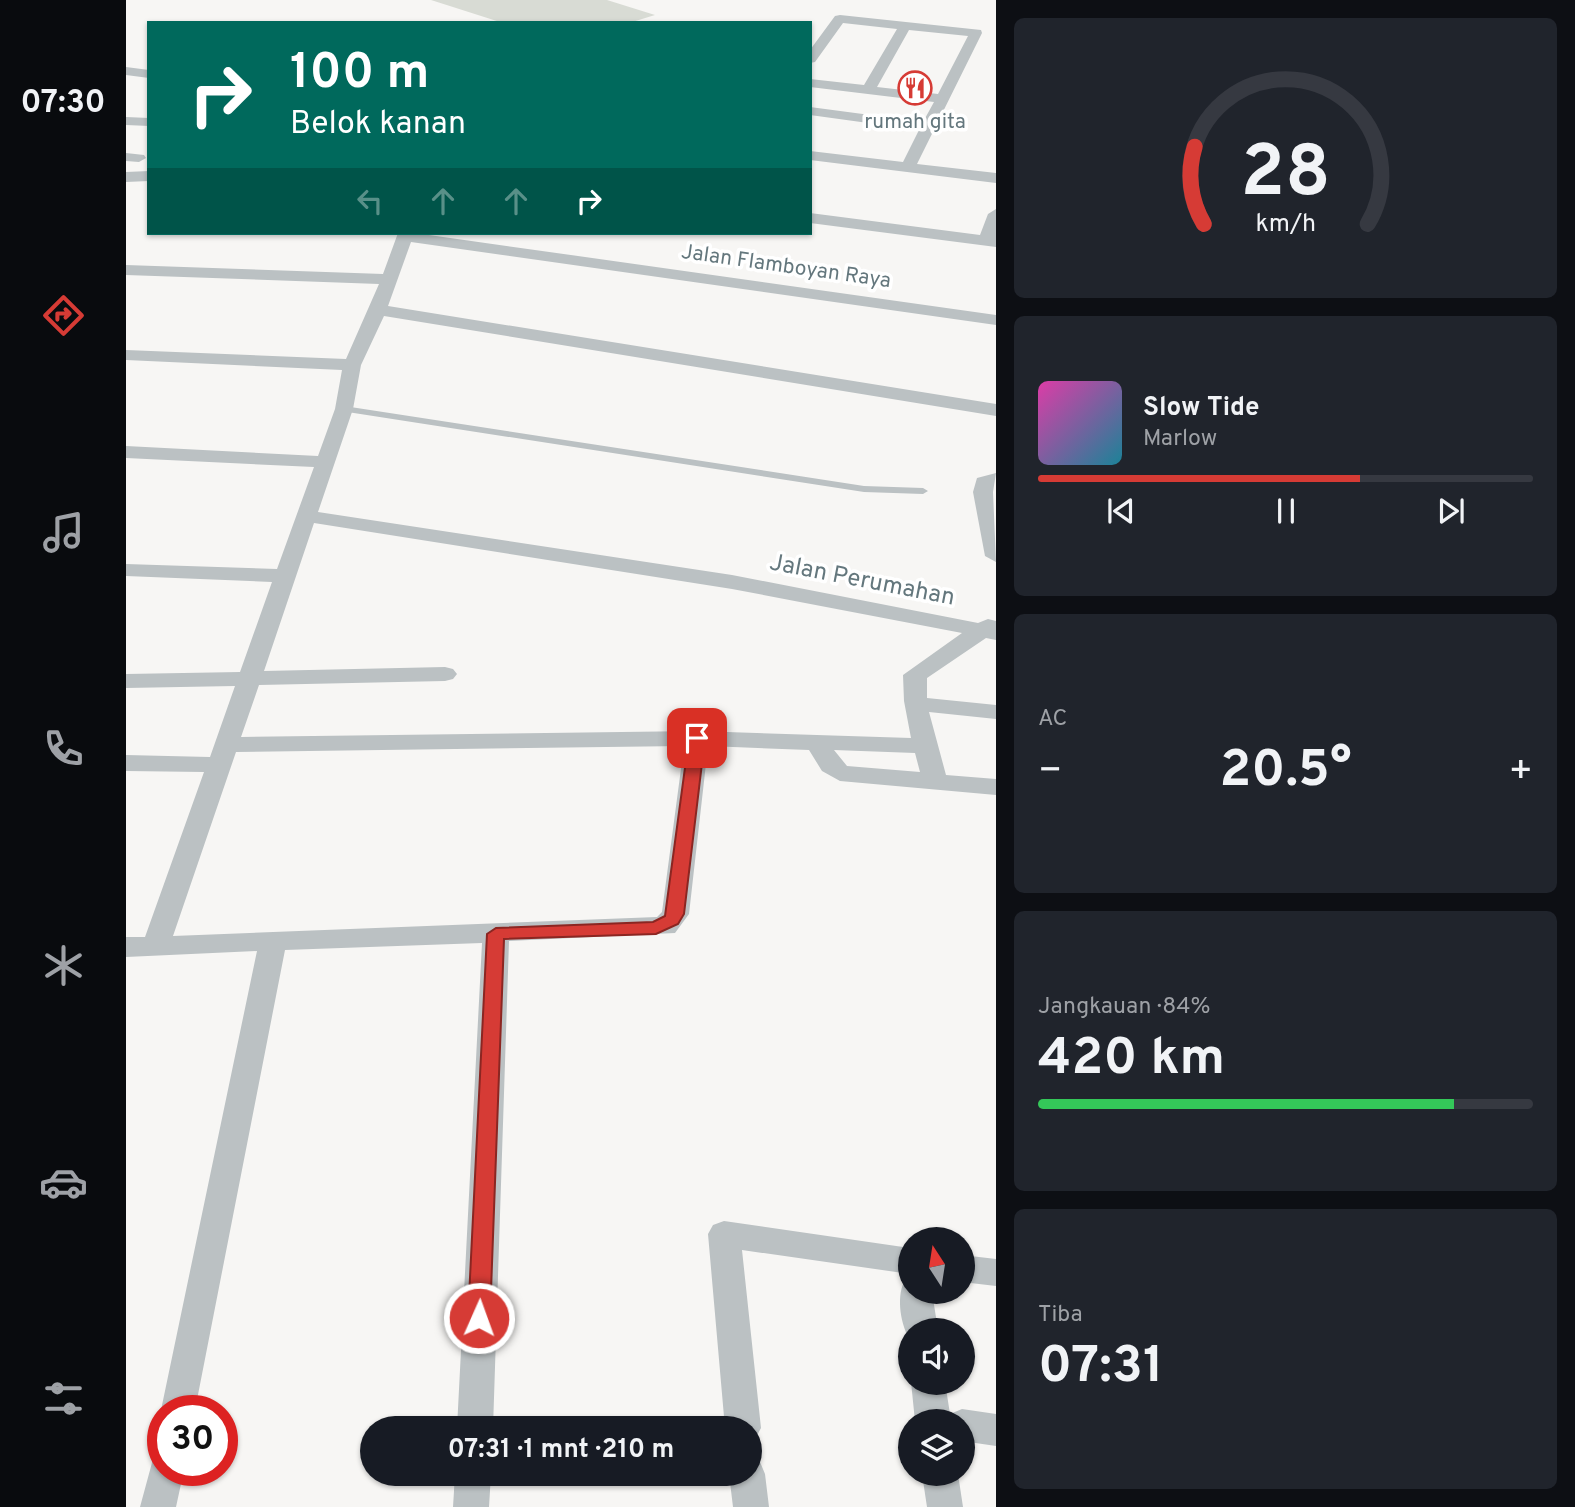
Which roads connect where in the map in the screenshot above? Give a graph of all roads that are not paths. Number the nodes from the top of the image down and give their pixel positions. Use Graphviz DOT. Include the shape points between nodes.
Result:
graph roads {
  1 [pos="905,26"];
  2 [pos="812,56"];
  3 [pos="126,71"];
  4 [pos="147,74"];
  5 [pos="812,83"];
  6 [pos="869,89"];
  7 [pos="942,99"];
  8 [pos="812,111"];
  9 [pos="126,121"];
  10 [pos="147,122"];
  11 [pos="928,127"];
  12 [pos="812,155"];
  13 [pos="908,166"];
  14 [pos="996,178"];
  15 [pos="996,214"];
  16 [pos="812,218"];
  17 [pos="405,235"];
  18 [pos="991,241"];
  19 [pos="126,270"];
  20 [pos="389,279"];
  21 [pos="379,310"];
  22 [pos="996,320"];
  23 [pos="126,355"];
  24 [pos="352,365"];
  25 [pos="344,409"];
  26 [pos="996,410"];
  27 [pos="126,452"];
  28 [pos="325,462"];
  29 [pos="996,480"];
  30 [pos="923,491"];
  31 [pos="306,516"];
  32 [pos="996,556"];
  33 [pos="126,570"];
  34 [pos="285,576"];
  35 [pos="991,628"];
  36 [pos="446,674"];
  37 [pos="247,680"];
  38 [pos="126,681"];
  39 [pos="918,704"];
  40 [pos="996,712"];
  41 [pos="697,738"];
  42 [pos="817,742"];
  43 [pos="925,746"];
  44 [pos="222,755"];
  45 [pos="126,763"];
  46 [pos="935,780"];
  47 [pos="996,787"];
  48 [pos="496,934"];
  49 [pos="273,941"];
  50 [pos="156,945"];
  51 [pos="126,947"];
  52 [pos="898,1259"];
  53 [pos="975,1270"];
  54 [pos="996,1273"];
  55 [pos="181,1395"];
  56 [pos="476,1416"];
  57 [pos="742,1416"];
  58 [pos="975,1427"];
  59 [pos="996,1430"];
  60 [pos="163,1486"];
  61 [pos="472,1486"];
  62 [pos="748,1486"];
  63 [pos="942,1486"];
  64 [pos="158,1507"];
  65 [pos="471,1507"];
  66 [pos="751,1507"];
  67 [pos="945,1507"];
  1 -- 2 [label="street" via="838,19"];
  1 -- 6 [label="street"];
  1 -- 7 [label="street" via="976,33"];
  3 -- 4 [label="street"];
  5 -- 6 [label="street"];
  6 -- 7 [label="street"];
  7 -- 11 [label="street"];
  8 -- 11 [label="street"];
  9 -- 10 [label="street"];
  11 -- 13 [label="street"];
  12 -- 13 [label="street"];
  13 -- 14 [label="street"];
  15 -- 18 [label="street"];
  16 -- 18 [label="street"];
  17 -- 20 [label="street"];
  17 -- 22 [label="street, Jalan Flamboyan Raya"];
  19 -- 20 [label="street"];
  20 -- 21 [label="street"];
  21 -- 24 [label="street"];
  21 -- 26 [label="street"];
  23 -- 24 [label="street"];
  24 -- 25 [label="street"];
  25 -- 28 [label="street"];
  25 -- 30 [label="lane" via="864,489"];
  27 -- 28 [label="street"];
  28 -- 31 [label="street"];
  29 -- 32 [label="street" via="984,482 982,492"];
  31 -- 34 [label="street"];
  31 -- 35 [label="street, Jalan Perumahan"];
  33 -- 34 [label="street"];
  34 -- 37 [label="street"];
  35 -- 39 [label="street" via="915,675"];
  36 -- 37 [label="street"];
  37 -- 38 [label="street"];
  37 -- 44 [label="street"];
  39 -- 40 [label="street"];
  39 -- 43 [label="street"];
  41 -- 42 [label="street"];
  41 -- 44 [label="street"];
  41 -- 48 [label="street" via="671,920 656,928"];
  42 -- 43 [label="street"];
  42 -- 46 [label="street" via="840,773"];
  43 -- 46 [label="street"];
  44 -- 45 [label="street"];
  44 -- 50 [label="street"];
  46 -- 47 [label="street"];
  48 -- 49 [label="street"];
  48 -- 56 [label="street"];
  49 -- 50 [label="street"];
  49 -- 55 [label="street"];
  50 -- 51 [label="street"];
  52 -- 57 [label="street" via="724,1234"];
  53 -- 54 [label="street"];
  58 -- 59 [label="street"];
  60 -- 64 [label="street"];
  61 -- 65 [label="street"];
  62 -- 66 [label="street"];
  63 -- 67 [label="street"];
}
